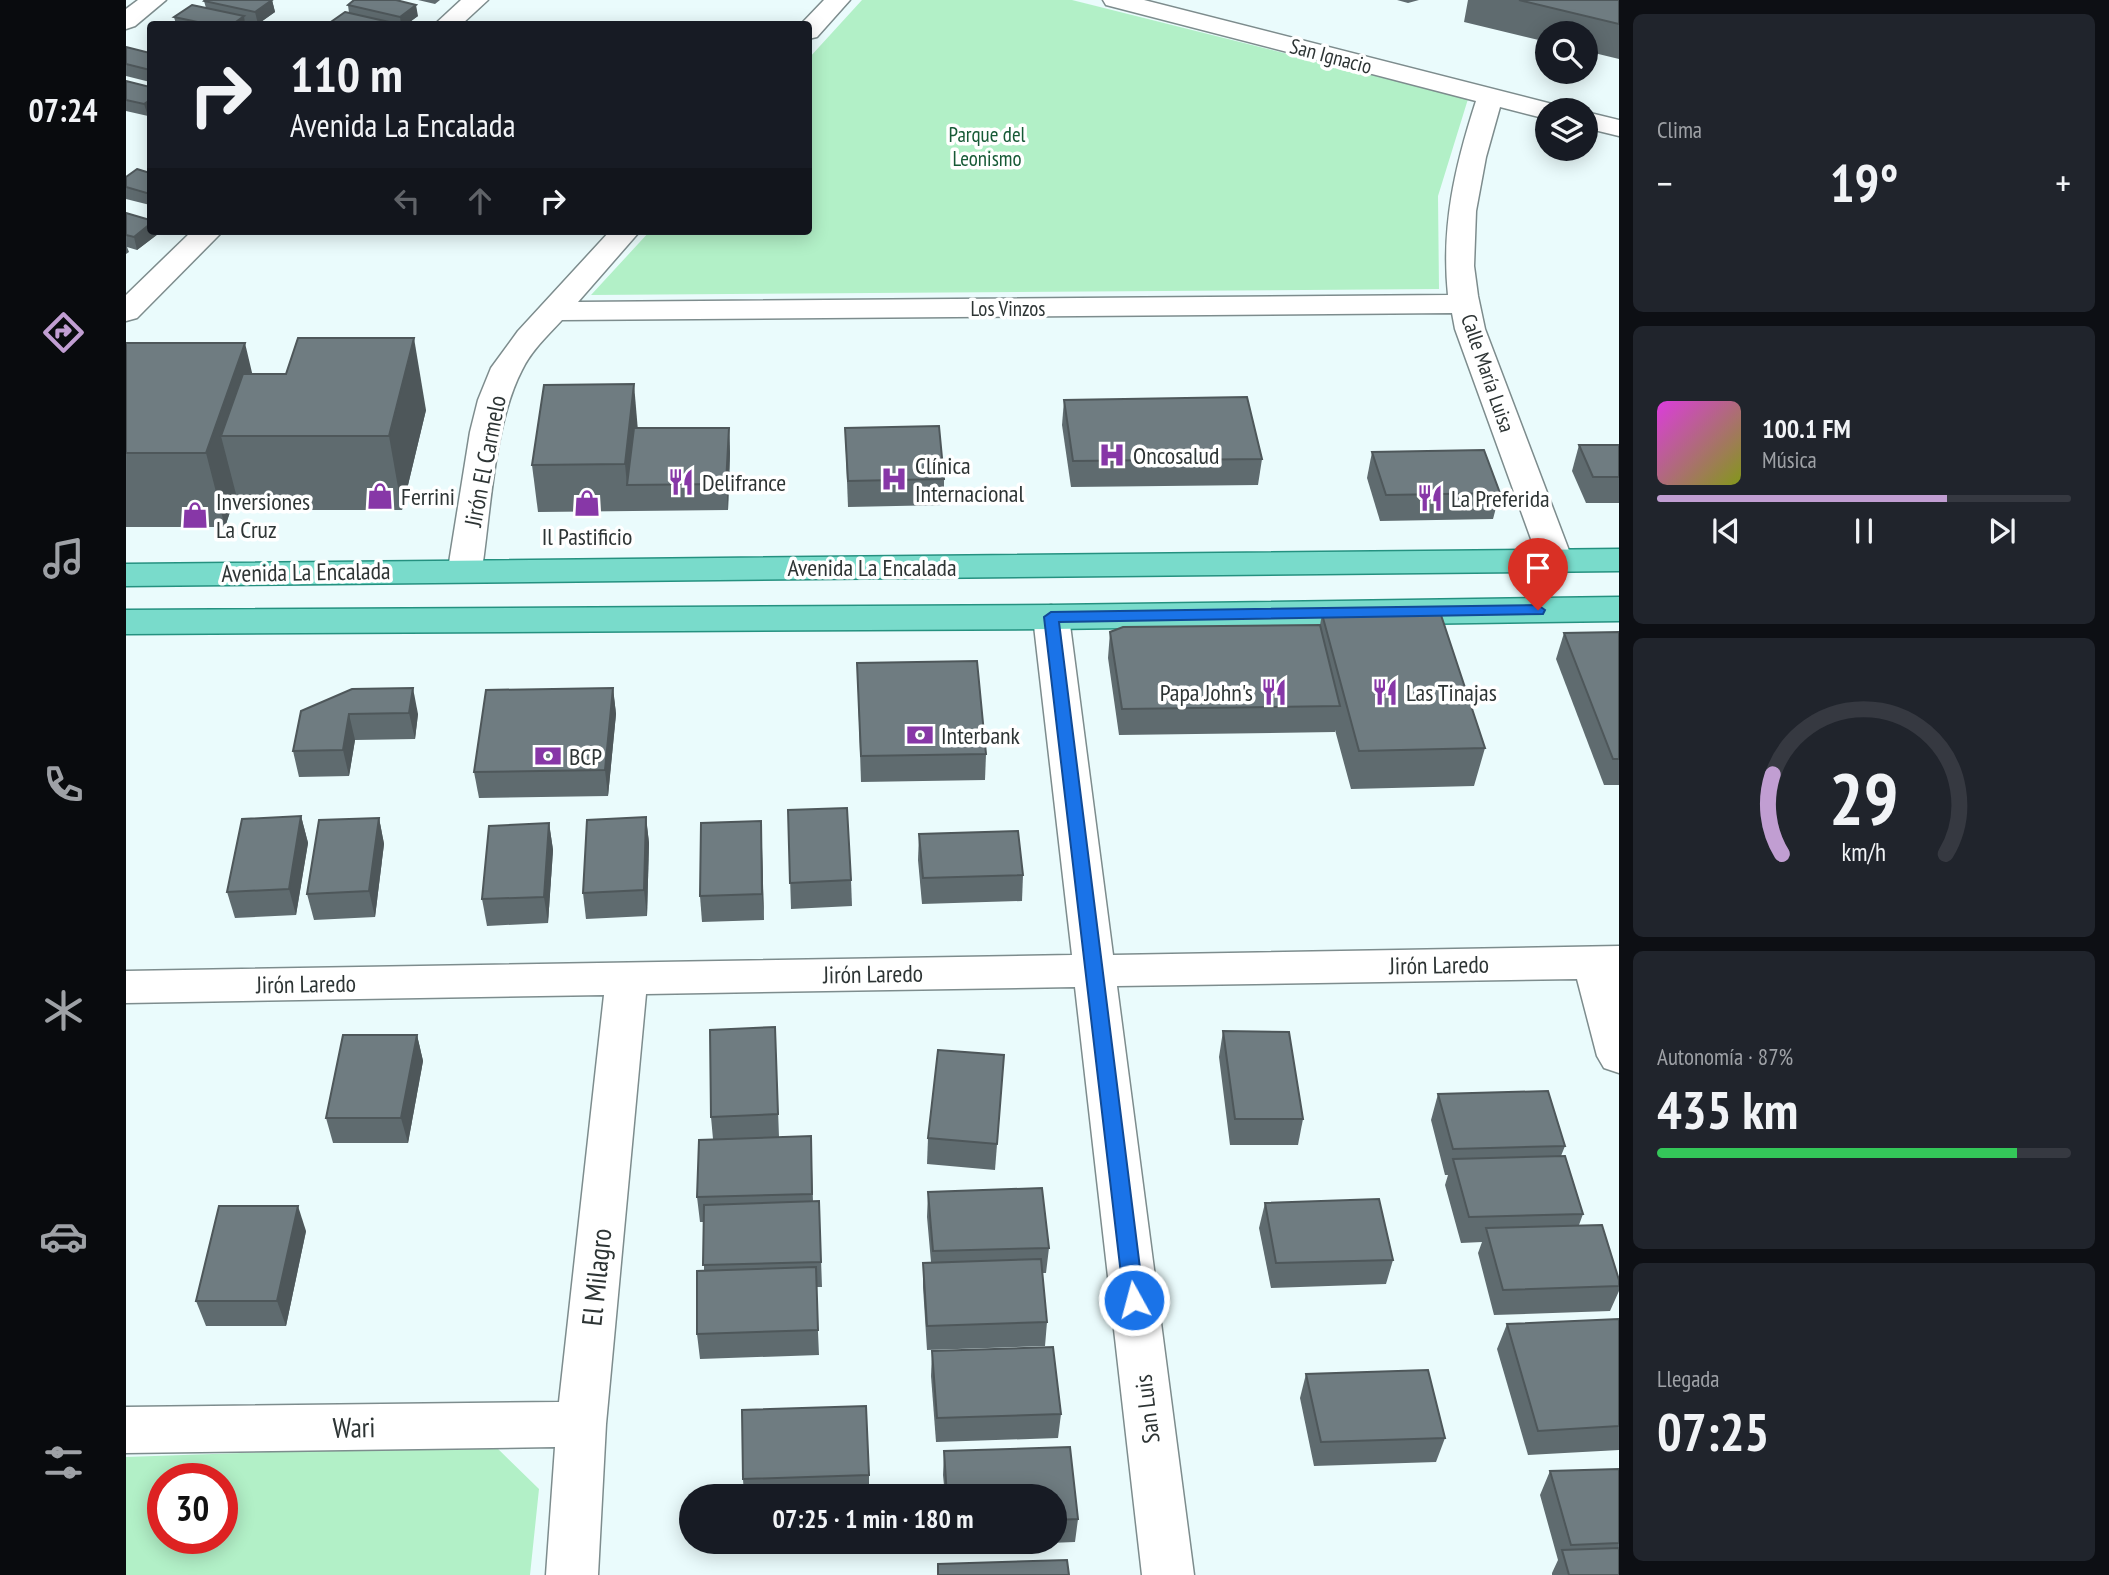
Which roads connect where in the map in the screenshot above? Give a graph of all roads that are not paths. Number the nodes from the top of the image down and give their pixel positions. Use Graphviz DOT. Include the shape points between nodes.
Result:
graph roads {
  1 [pos="154,0"];
  2 [pos="476,0"];
  3 [pos="838,0"];
  4 [pos="1115,0"];
  5 [pos="126,21"];
  6 [pos="451,21"];
  7 [pos="812,28"];
  8 [pos="1490,97"];
  9 [pos="1535,108"];
  10 [pos="1598,123"];
  11 [pos="1619,128"];
  12 [pos="205,235"];
  13 [pos="622,235"];
  14 [pos="1464,304"];
  15 [pos="553,311"];
  16 [pos="126,312"];
  17 [pos="1619,560"];
  18 [pos="1556,561"];
  19 [pos="465,569"];
  20 [pos="126,575"];
  21 [pos="1619,609"];
  22 [pos="1051,617"];
  23 [pos="126,622"];
  24 [pos="1606,962"];
  25 [pos="1094,971"];
  26 [pos="627,979"];
  27 [pos="126,987"];
  28 [pos="1619,1056"];
  29 [pos="582,1424"];
  30 [pos="126,1430"];
  31 [pos="572,1575"];
  32 [pos="1168,1575"];
  1 -- 5 [label="street"];
  2 -- 6 [label="street"];
  3 -- 7 [label="street"];
  4 -- 8 [label="street, San Ignacio"];
  8 -- 9 [label="street, San Ignacio"];
  8 -- 14 [label="street, Calle María Luisa" via="1463,194 1458,230"];
  10 -- 11 [label="street"];
  12 -- 16 [label="street"];
  13 -- 15 [label="street, Jirón El Carmelo"];
  14 -- 15 [label="street, Los Vinzos"];
  14 -- 18 [label="street, Calle María Luisa"];
  15 -- 19 [label="street, Jirón El Carmelo" via="507,369 494,400"];
  17 -- 18 [label="main road, Avenida La Encalada"];
  18 -- 19 [label="main road, Avenida La Encalada"];
  19 -- 20 [label="main road, Avenida La Encalada"];
  21 -- 22 [label="main road, Avenida La Encalada"];
  22 -- 23 [label="main road, Avenida La Encalada"];
  22 -- 25 [label="street, San Luis"];
  24 -- 25 [label="street, Jirón Laredo"];
  24 -- 28 [label="street"];
  25 -- 26 [label="street, Jirón Laredo"];
  25 -- 32 [label="street, San Luis"];
  26 -- 27 [label="street, Jirón Laredo"];
  26 -- 29 [label="street, El Milagro"];
  29 -- 30 [label="street, Wari"];
  29 -- 31 [label="street, El Milagro"];
}
